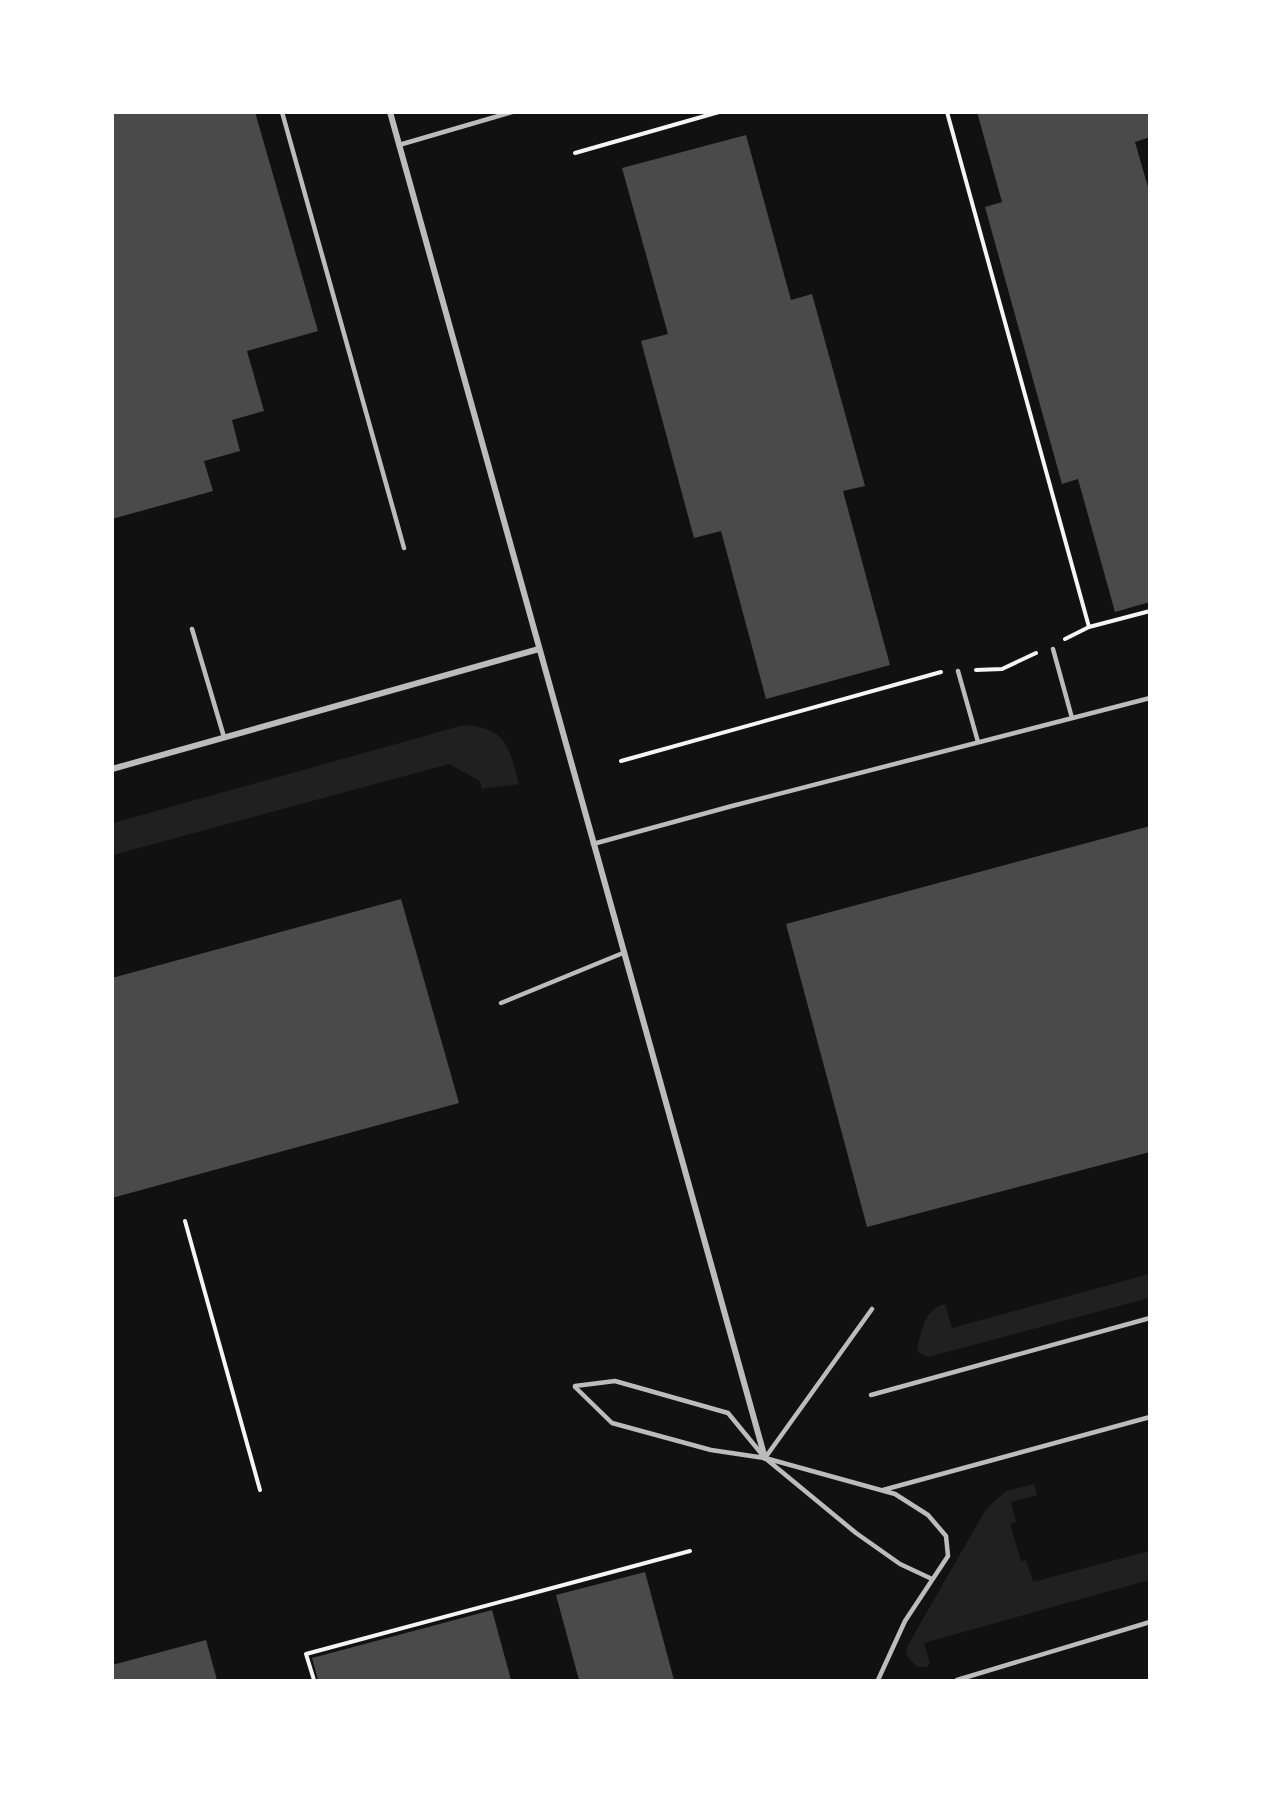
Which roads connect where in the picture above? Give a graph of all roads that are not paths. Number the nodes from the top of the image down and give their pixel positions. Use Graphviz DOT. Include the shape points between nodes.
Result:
graph roads {
  1 [pos="282,112"];
  2 [pos="390,112"];
  3 [pos="512,112"];
  4 [pos="399,144"];
  5 [pos="404,548"];
  6 [pos="192,629"];
  7 [pos="539,649"];
  8 [pos="1053,649"];
  9 [pos="958,671"];
  10 [pos="1149,698"];
  11 [pos="1072,718"];
  12 [pos="224,737"];
  13 [pos="978,742"];
  14 [pos="112,769"];
  15 [pos="593,844"];
  16 [pos="623,953"];
  17 [pos="501,1003"];
  18 [pos="872,1309"];
  19 [pos="1149,1318"];
  20 [pos="871,1395"];
  21 [pos="1149,1417"];
  22 [pos="765,1458"];
  23 [pos="881,1491"];
  24 [pos="932,1579"];
  25 [pos="1149,1622"];
  26 [pos="878,1680"];
  27 [pos="957,1680"];
  1 -- 5 [label="lane"];
  2 -- 4 [label="street"];
  3 -- 4 [label="lane"];
  4 -- 7 [label="street"];
  6 -- 12 [label="lane"];
  7 -- 12 [label="street"];
  7 -- 15 [label="street"];
  8 -- 11 [label="lane"];
  9 -- 13 [label="lane"];
  10 -- 11 [label="lane"];
  11 -- 13 [label="lane"];
  12 -- 14 [label="street"];
  13 -- 15 [label="lane"];
  15 -- 16 [label="street"];
  16 -- 17 [label="lane"];
  16 -- 22 [label="street"];
  18 -- 22 [label="lane"];
  19 -- 20 [label="lane"];
  21 -- 23 [label="lane"];
  22 -- 22 [label="lane" via="728,1413 615,1381 574,1386 612,1423 711,1450"];
  22 -- 23 [label="lane"];
  22 -- 24 [label="lane" via="864,1540"];
  23 -- 24 [label="lane" via="895,1494 928,1515 946,1536 948,1556"];
  24 -- 26 [label="lane" via="905,1621"];
  25 -- 27 [label="lane"];
}
